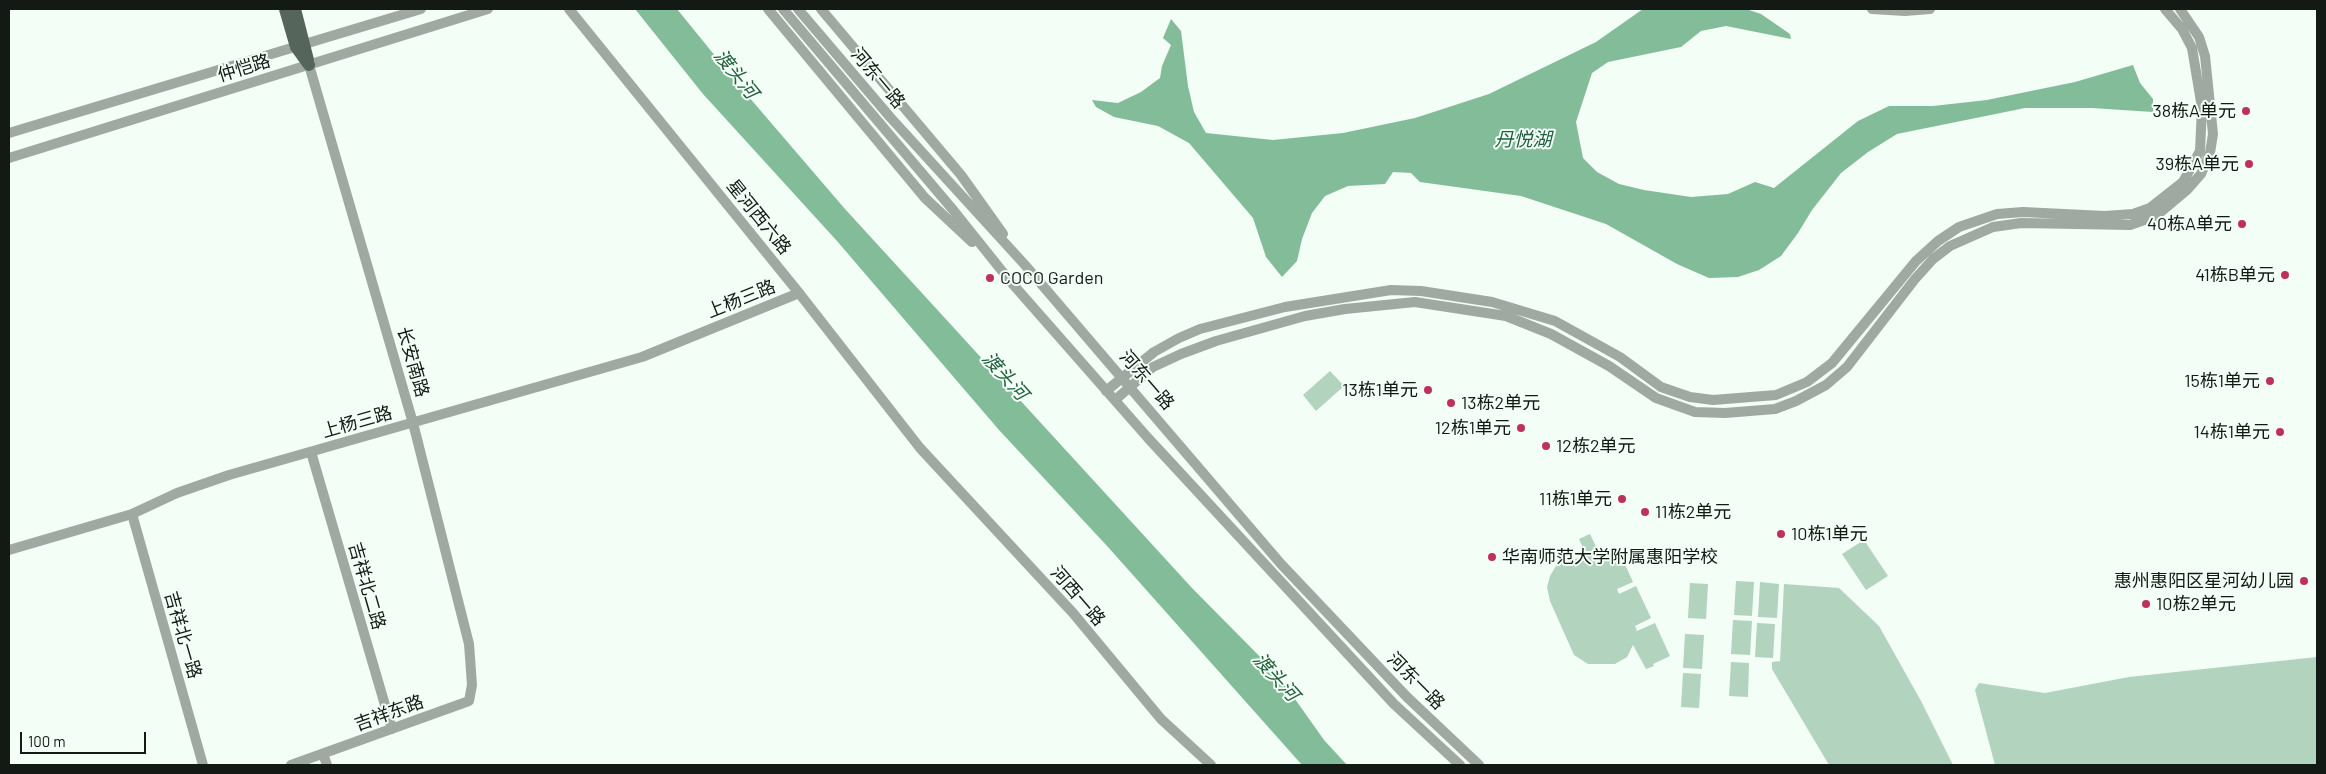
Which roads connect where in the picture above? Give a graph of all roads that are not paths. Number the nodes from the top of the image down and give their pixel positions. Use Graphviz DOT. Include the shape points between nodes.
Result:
graph roads {
  1 [pos="285,9"];
  2 [pos="295,9"];
  3 [pos="421,9"];
  4 [pos="488,9"];
  5 [pos="569,9"];
  6 [pos="768,9"];
  7 [pos="783,9"];
  8 [pos="798,9"];
  9 [pos="821,9"];
  10 [pos="1872,9"];
  11 [pos="1930,9"];
  12 [pos="2165,9"];
  13 [pos="2180,9"];
  14 [pos="300,45"];
  15 [pos="309,65"];
  16 [pos="9,133"];
  17 [pos="9,158"];
  18 [pos="1025,265"];
  19 [pos="998,266"];
  20 [pos="799,293"];
  21 [pos="1122,377"];
  22 [pos="1131,387"];
  23 [pos="1106,390"];
  24 [pos="1115,400"];
  25 [pos="413,423"];
  26 [pos="920,448"];
  27 [pos="311,452"];
  28 [pos="132,514"];
  29 [pos="9,550"];
  30 [pos="471,671"];
  31 [pos="392,729"];
  32 [pos="323,754"];
  33 [pos="202,765"];
  34 [pos="291,765"];
  35 [pos="327,765"];
  36 [pos="1211,765"];
  37 [pos="1460,765"];
  38 [pos="1479,765"];
  1 -- 14 [label="main road, 长安南路"];
  2 -- 14 [label="main road, 长安南路"];
  3 -- 14 [label="street, 仲恺路"];
  4 -- 15 [label="street, 仲恺路"];
  5 -- 20 [label="street, 星河西六路"];
  6 -- 19 [label="street" via="925,198"];
  7 -- 19 [label="street, 河东一路"];
  8 -- 18 [label="street, 河东一路" via="890,117"];
  9 -- 18 [label="street" via="961,175"];
  10 -- 11 [label="street"];
  12 -- 21 [label="street" via="2182,29 2192,48 2202,108 2200,151 2183,182 2150,208 2133,214 2105,216 2023,212 1998,214 1960,227 1916,261 1832,363 1807,382 1776,395 1713,400 1690,397 1661,387 1620,357 1555,321 1492,302 1421,291 1391,290 1285,307 1209,326 1154,352"];
  13 -- 22 [label="street" via="2199,37 2205,56 2214,134 2201,174 2187,190 2156,216 2130,225 2021,224 1993,227 1950,246 1915,279 1847,367 1826,385 1775,409 1695,412 1656,398 1601,361 1551,334 1506,316 1416,302 1345,309 1267,326 1181,354 1153,368"];
  14 -- 15 [label="main road, 长安南路"];
  14 -- 16 [label="street, 仲恺路"];
  15 -- 17 [label="street, 仲恺路"];
  15 -- 25 [label="street, 长安南路"];
  18 -- 21 [label="street, 河东一路"];
  19 -- 23 [label="street, 河东一路"];
  20 -- 25 [label="street, 上杨三路" via="642,357"];
  20 -- 26 [label="street, 星河西六路"];
  21 -- 22 [label="street, 河东一路"];
  21 -- 23 [label="street"];
  22 -- 24 [label="street"];
  22 -- 38 [label="street, 河东一路" via="1282,564 1407,697"];
  23 -- 24 [label="street, 河东一路"];
  24 -- 37 [label="street, 河东一路" via="1394,704"];
  25 -- 27 [label="street, 上杨三路"];
  25 -- 30 [label="street, 长安南路" via="469,644"];
  26 -- 36 [label="street, 河西一路" via="1073,613 1161,719"];
  27 -- 28 [label="street, 上杨三路" via="228,475 177,493"];
  27 -- 31 [label="street, 吉祥北二路"];
  28 -- 29 [label="street, 上杨三路"];
  28 -- 33 [label="street, 吉祥北一路"];
  30 -- 31 [label="street, 吉祥东路" via="469,701"];
  31 -- 32 [label="street, 吉祥东路"];
  32 -- 34 [label="street, 吉祥东路"];
  32 -- 35 [label="street"];
}
